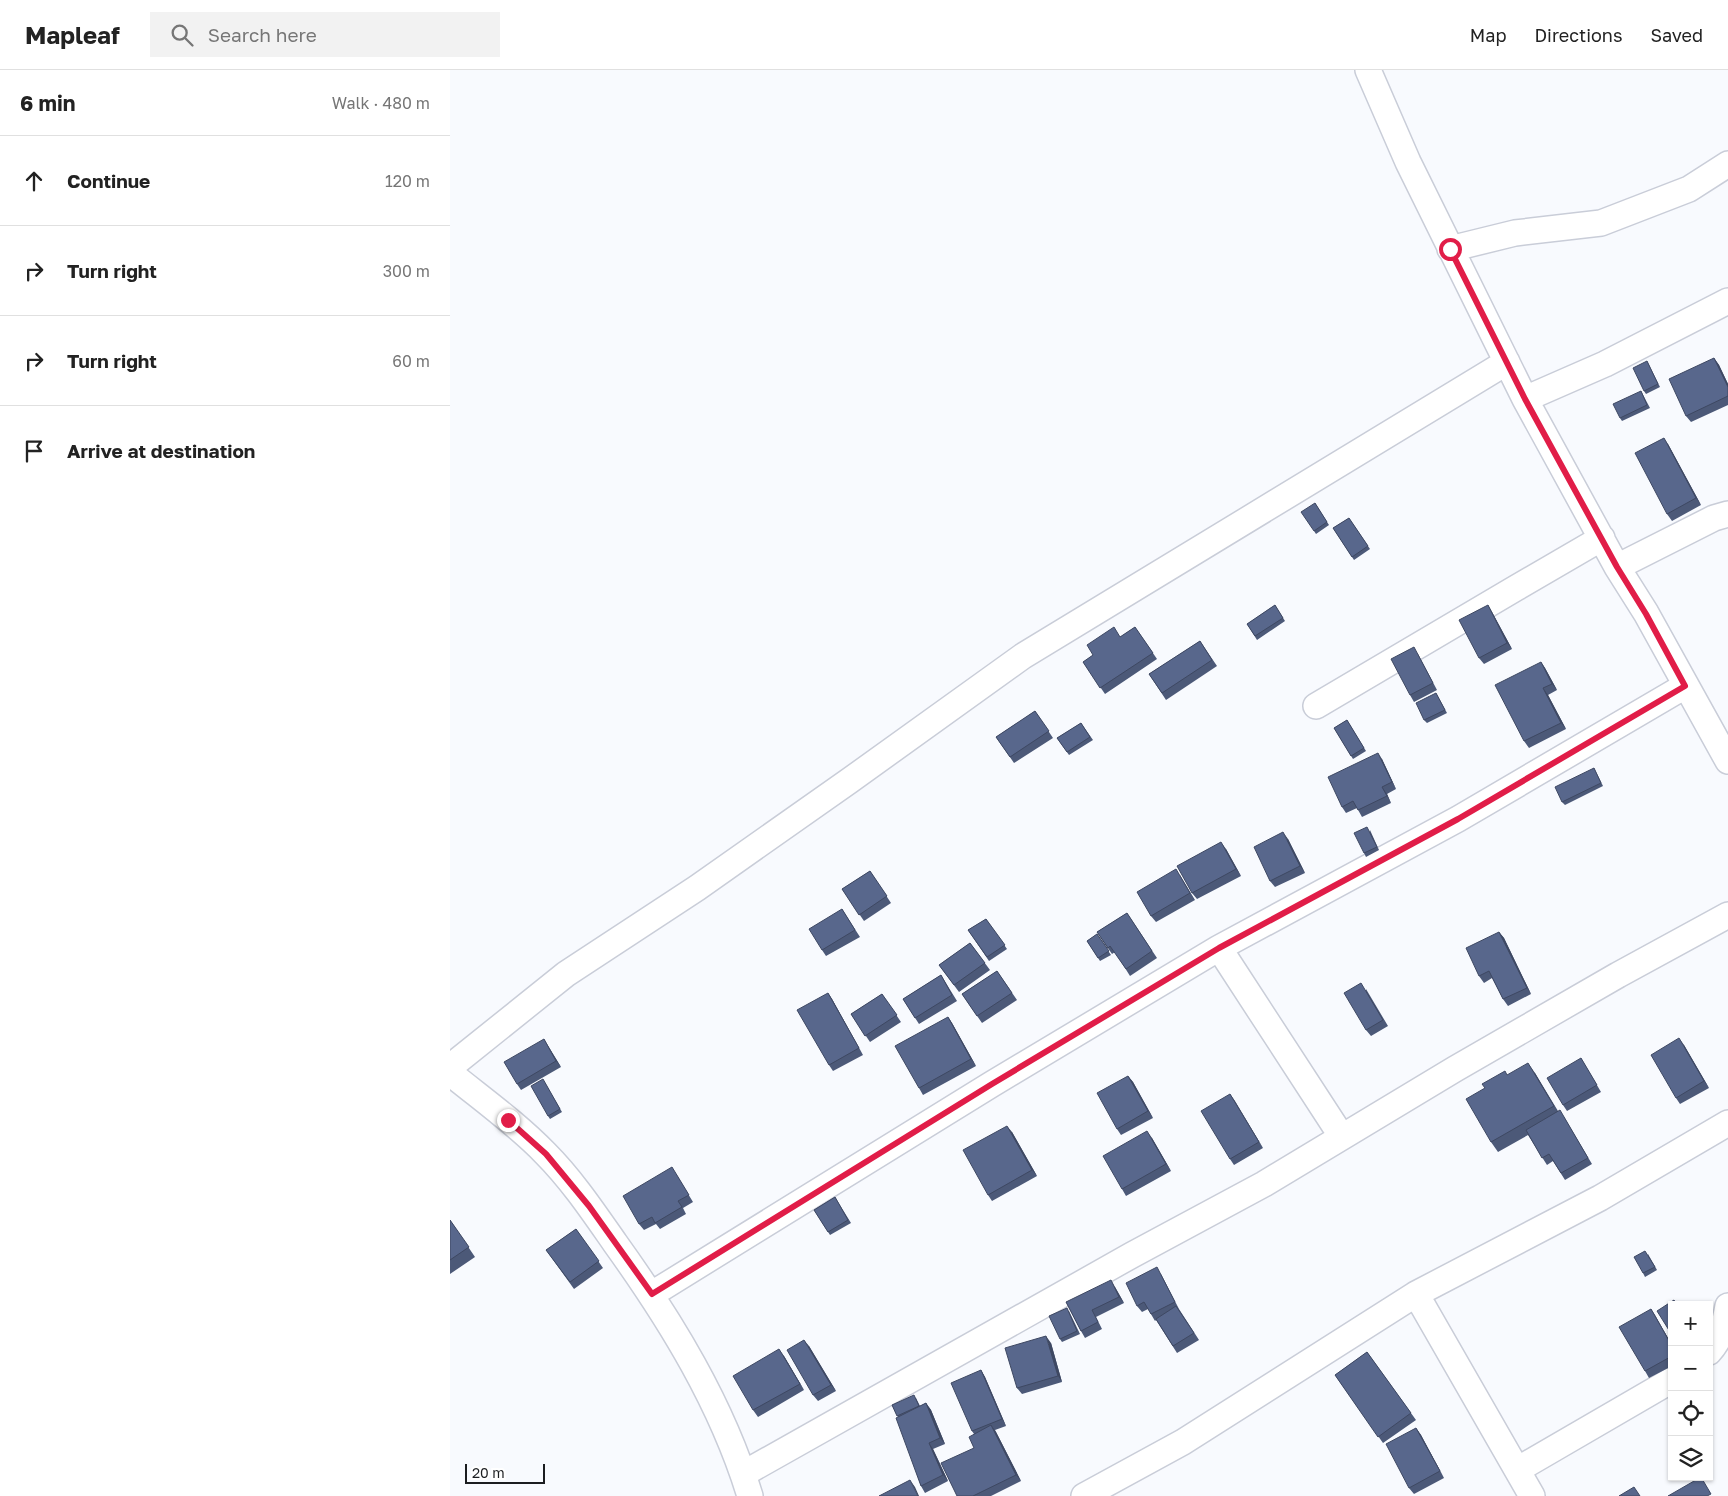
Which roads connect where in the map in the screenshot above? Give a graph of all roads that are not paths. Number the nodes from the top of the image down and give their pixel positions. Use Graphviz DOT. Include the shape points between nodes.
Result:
graph roads {
  1 [pos="1368,70"];
  2 [pos="1728,164"];
  3 [pos="1450,249"];
  4 [pos="1728,301"];
  5 [pos="1507,362"];
  6 [pos="1525,399"];
  7 [pos="1728,514"];
  8 [pos="1602,538"];
  9 [pos="1617,567"];
  10 [pos="1685,686"];
  11 [pos="1316,706"];
  12 [pos="1728,762"];
  13 [pos="1728,915"];
  14 [pos="1219,948"];
  15 [pos="450,1067"];
  16 [pos="450,1073"];
  17 [pos="1728,1123"];
  18 [pos="1342,1137"];
  19 [pos="652,1294"];
  20 [pos="1416,1294"];
  21 [pos="1728,1306"];
  22 [pos="1713,1348"];
  23 [pos="1668,1382"];
  24 [pos="1517,1470"];
  25 [pos="747,1485"];
  26 [pos="1084,1496"];
  27 [pos="1532,1496"];
  1 -- 3 [label="street"];
  2 -- 3 [label="street" via="1689,189 1601,222 1515,233"];
  3 -- 5 [label="street"];
  4 -- 6 [label="street" via="1605,364"];
  5 -- 6 [label="street"];
  5 -- 15 [label="street" via="1023,656 697,888 566,974"];
  6 -- 8 [label="street"];
  7 -- 9 [label="street"];
  8 -- 9 [label="street"];
  8 -- 11 [label="street"];
  9 -- 10 [label="street"];
  10 -- 12 [label="street"];
  10 -- 14 [label="street" via="1458,819"];
  13 -- 18 [label="street" via="1463,1064"];
  14 -- 18 [label="street"];
  14 -- 19 [label="street"];
  16 -- 19 [label="street" via="546,1154 589,1206"];
  17 -- 20 [label="street" via="1600,1198"];
  18 -- 25 [label="street" via="1264,1184 1073,1288"];
  19 -- 25 [label="street" via="697,1370 726,1430"];
  20 -- 24 [label="street"];
  20 -- 26 [label="street" via="1183,1442"];
  21 -- 22 [label="street" via="1725,1324"];
  23 -- 24 [label="street"];
  24 -- 27 [label="street"];
}
